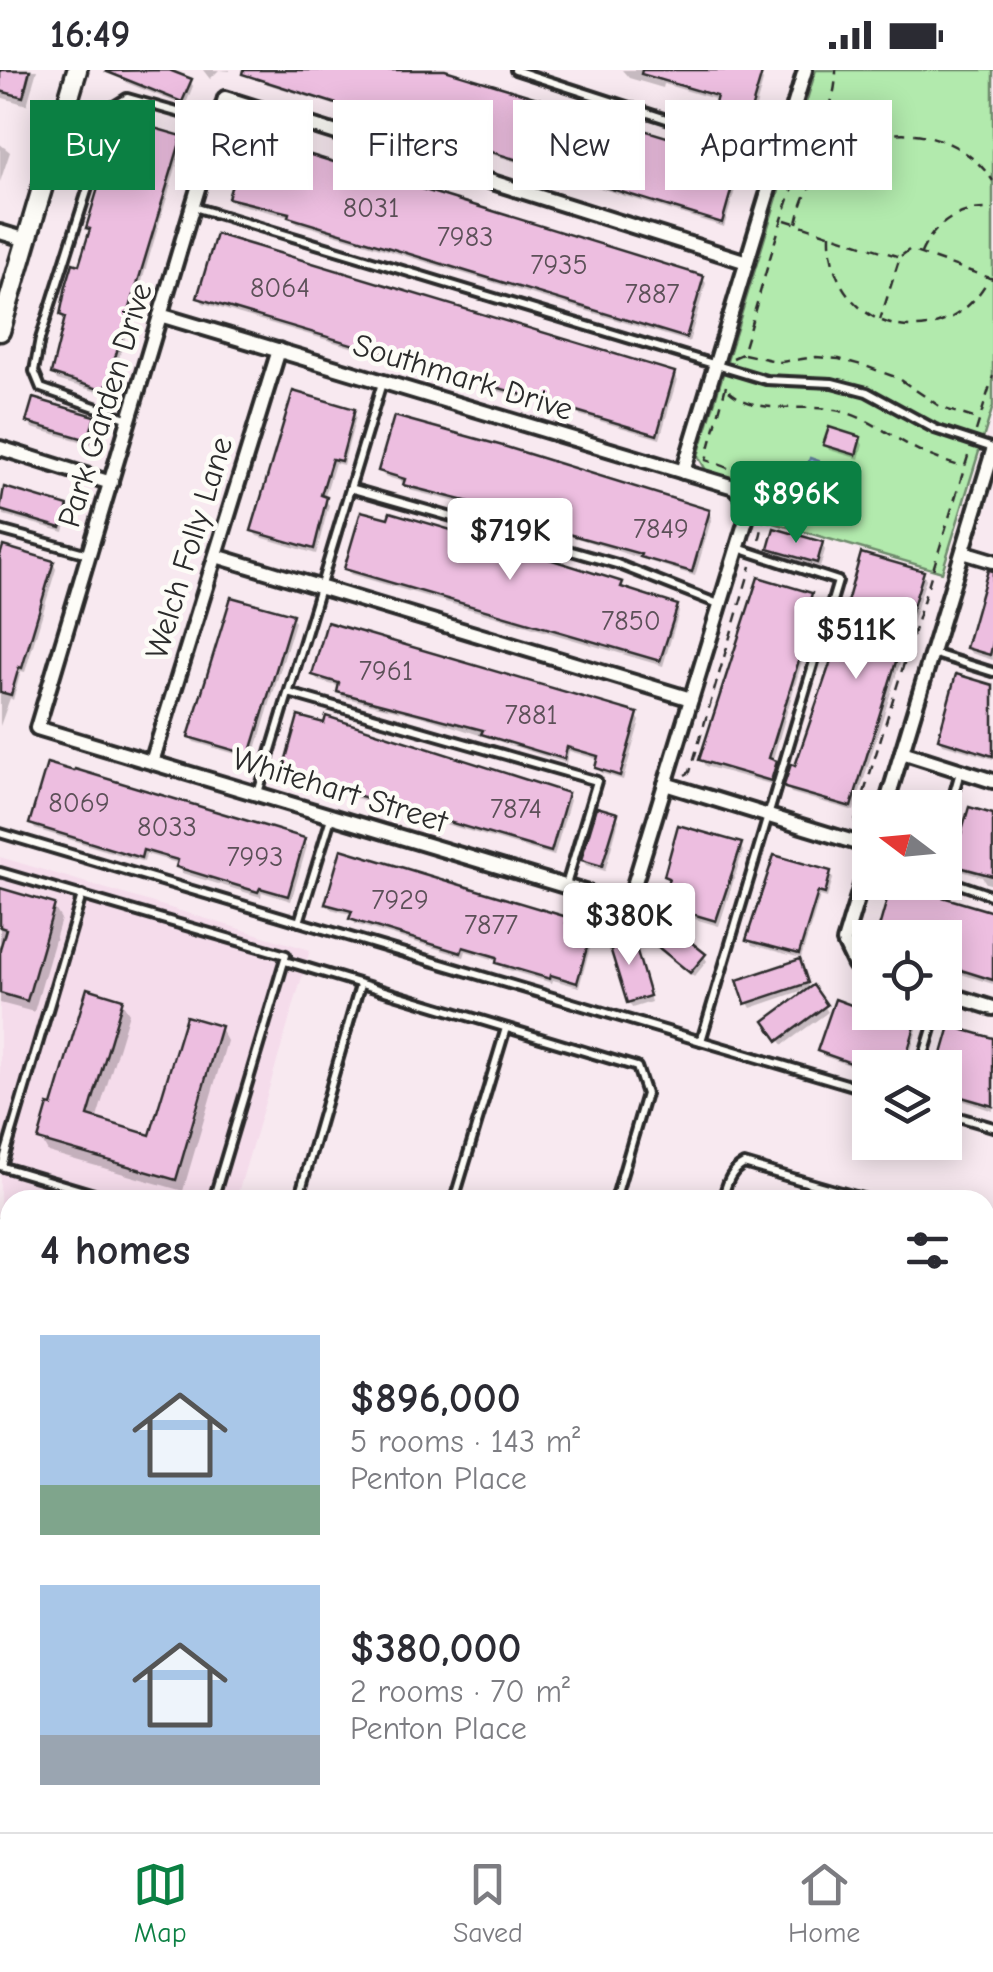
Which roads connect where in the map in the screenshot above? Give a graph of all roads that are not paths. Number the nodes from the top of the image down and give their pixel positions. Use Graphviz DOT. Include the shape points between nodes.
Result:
graph roads {
  1 [pos="77,70"];
  2 [pos="516,70"];
  3 [pos="805,70"];
  4 [pos="796,100"];
  5 [pos="175,110"];
  6 [pos="665,118"];
  7 [pos="313,126"];
  8 [pos="197,190"];
  9 [pos="769,190"];
  10 [pos="192,207"];
  11 [pos="0,232"];
  12 [pos="27,240"];
  13 [pos="747,262"];
  14 [pos="160,315"];
  15 [pos="0,330"];
  16 [pos="279,350"];
  17 [pos="716,366"];
  18 [pos="382,381"];
  19 [pos="130,418"];
  20 [pos="0,448"];
  21 [pos="993,450"];
  22 [pos="683,472"];
  23 [pos="110,482"];
  24 [pos="350,488"];
  25 [pos="0,530"];
  26 [pos="738,548"];
  27 [pos="962,552"];
  28 [pos="90,554"];
  29 [pos="216,556"];
  30 [pos="993,561"];
  31 [pos="321,588"];
  32 [pos="720,605"];
  33 [pos="932,653"];
  34 [pos="993,672"];
  35 [pos="289,692"];
  36 [pos="692,699"];
  37 [pos="37,728"];
  38 [pos="902,752"];
  39 [pos="152,762"];
  40 [pos="961,771"];
  41 [pos="993,781"];
  42 [pos="666,784"];
  43 [pos="890,790"];
  44 [pos="955,790"];
  45 [pos="258,794"];
  46 [pos="332,816"];
  47 [pos="768,816"];
  48 [pos="0,834"];
  49 [pos="852,842"];
  50 [pos="0,872"];
  51 [pos="962,885"];
  52 [pos="565,886"];
  53 [pos="82,896"];
  54 [pos="993,896"];
  55 [pos="857,900"];
  56 [pos="300,922"];
  57 [pos="852,959"];
  58 [pos="285,961"];
  59 [pos="360,986"];
  60 [pos="962,998"];
  61 [pos="993,1008"];
  62 [pos="506,1028"];
  63 [pos="701,1041"];
  64 [pos="852,1086"];
  65 [pos="962,1118"];
  66 [pos="993,1127"];
  67 [pos="1,1166"];
  68 [pos="81,1190"];
  69 [pos="216,1190"];
  70 [pos="301,1190"];
  71 [pos="457,1190"];
  72 [pos="618,1190"];
  73 [pos="725,1190"];
  74 [pos="834,1190"];
  1 -- 12 [label="street"];
  2 -- 6 [label="lane"];
  3 -- 4 [label="street"];
  5 -- 19 [label="lane" via="127,98 114,106 34,370 41,388"];
  7 -- 13 [label="street, Park Garden Drive"];
  8 -- 10 [label="street, Park Garden Drive"];
  9 -- 13 [label="street"];
  10 -- 14 [label="street, Park Garden Drive"];
  10 -- 17 [label="lane"];
  11 -- 12 [label="street"];
  12 -- 15 [label="street"];
  13 -- 17 [label="street"];
  14 -- 16 [label="street, Southmark Drive"];
  14 -- 19 [label="street, Park Garden Drive"];
  16 -- 18 [label="street, Southmark Drive"];
  16 -- 29 [label="street, Welch Folly Lane"];
  17 -- 21 [label="lane" via="766,380 867,392 924,424"];
  17 -- 22 [label="street"];
  18 -- 22 [label="street, Southmark Drive"];
  18 -- 24 [label="lane"];
  19 -- 23 [label="street, Park Garden Drive"];
  20 -- 23 [label="street"];
  21 -- 27 [label="street"];
  22 -- 26 [label="street, Southmark Drive" via="734,487 745,499"];
  23 -- 28 [label="street, Park Garden Drive"];
  24 -- 31 [label="lane"];
  24 -- 32 [label="lane" via="616,564"];
  25 -- 28 [label="lane"];
  26 -- 32 [label="street"];
  26 -- 47 [label="lane" via="838,580"];
  27 -- 30 [label="street"];
  27 -- 33 [label="street"];
  28 -- 37 [label="street, Park Garden Drive"];
  29 -- 31 [label="street"];
  29 -- 39 [label="street, Welch Folly Lane"];
  31 -- 35 [label="lane"];
  31 -- 36 [label="street"];
  32 -- 36 [label="street"];
  33 -- 34 [label="lane"];
  33 -- 38 [label="street"];
  35 -- 45 [label="lane"];
  35 -- 52 [label="lane" via="597,781"];
  36 -- 42 [label="street"];
  37 -- 39 [label="street, Whitehart Street"];
  38 -- 40 [label="street"];
  38 -- 43 [label="street"];
  39 -- 45 [label="street, Whitehart Street"];
  40 -- 41 [label="street"];
  40 -- 44 [label="lane"];
  42 -- 47 [label="street"];
  42 -- 52 [label="street, Whitehart Street" via="628,905"];
  45 -- 46 [label="street, Whitehart Street"];
  46 -- 52 [label="street, Whitehart Street"];
  46 -- 56 [label="lane"];
  47 -- 49 [label="street"];
  47 -- 63 [label="lane"];
  48 -- 56 [label="lane"];
  50 -- 53 [label="lane"];
  51 -- 54 [label="lane"];
  53 -- 58 [label="lane" via="286,956"];
  53 -- 67 [label="lane"];
  55 -- 57 [label="street" via="844,942"];
  56 -- 63 [label="lane"];
  58 -- 59 [label="lane"];
  58 -- 69 [label="lane"];
  59 -- 62 [label="lane"];
  59 -- 70 [label="lane"];
  60 -- 61 [label="street"];
  62 -- 71 [label="lane"];
  62 -- 72 [label="lane" via="637,1067 646,1094"];
  63 -- 64 [label="lane"];
  65 -- 66 [label="lane"];
  67 -- 68 [label="lane"];
  73 -- 74 [label="lane" via="744,1164"];
}
